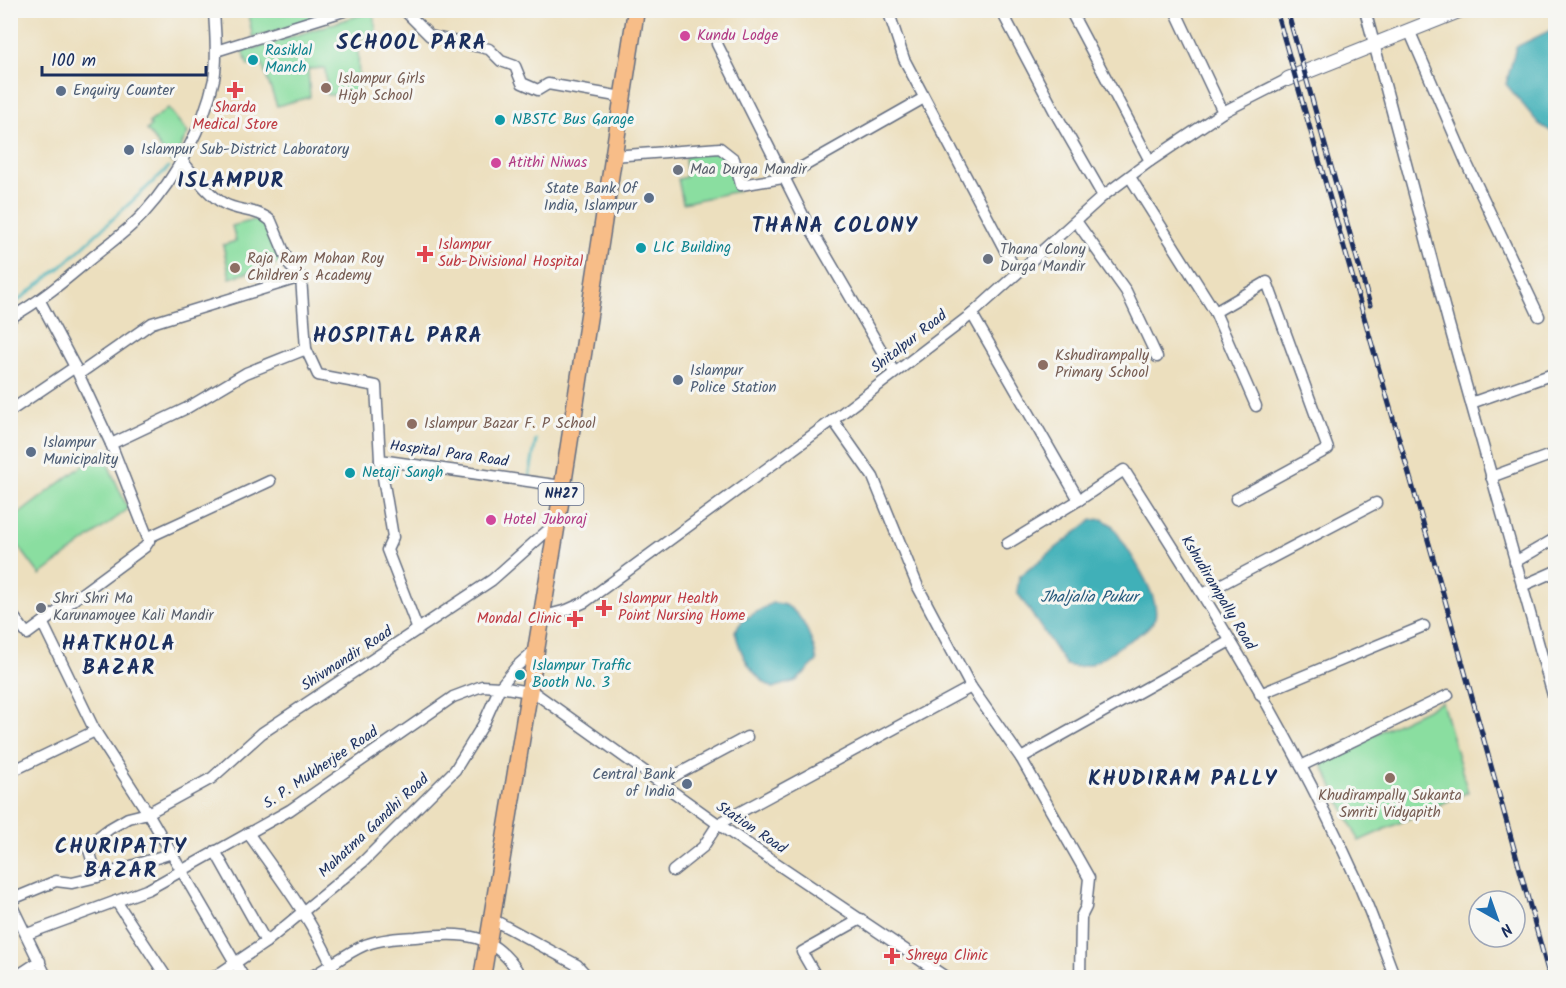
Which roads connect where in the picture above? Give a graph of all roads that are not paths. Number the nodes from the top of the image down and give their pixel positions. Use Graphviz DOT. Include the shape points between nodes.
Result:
graph roads {
  1 [pos="214,10"];
  2 [pos="347,10"];
  3 [pos="404,10"];
  4 [pos="636,10"];
  5 [pos="888,10"];
  6 [pos="1001,10"];
  7 [pos="1070,10"];
  8 [pos="1175,10"];
  9 [pos="1365,10"];
  10 [pos="1461,10"];
  11 [pos="1409,30"];
  12 [pos="717,44"];
  13 [pos="1375,44"];
  14 [pos="216,51"];
  15 [pos="1288,79"];
  16 [pos="622,97"];
  17 [pos="924,98"];
  18 [pos="1223,112"];
  19 [pos="613,156"];
  20 [pos="181,160"];
  21 [pos="1150,160"];
  22 [pos="1130,177"];
  23 [pos="783,178"];
  24 [pos="1103,196"];
  25 [pos="1076,220"];
  26 [pos="1017,273"];
  27 [pos="301,277"];
  28 [pos="40,301"];
  29 [pos="1215,312"];
  30 [pos="972,314"];
  31 [pos="1539,316"];
  32 [pos="10,318"];
  33 [pos="306,349"];
  34 [pos="1157,357"];
  35 [pos="77,371"];
  36 [pos="894,372"];
  37 [pos="1556,373"];
  38 [pos="1471,404"];
  39 [pos="1256,406"];
  40 [pos="10,411"];
  41 [pos="834,420"];
  42 [pos="111,444"];
  43 [pos="1556,453"];
  44 [pos="380,460"];
  45 [pos="1491,477"];
  46 [pos="270,481"];
  47 [pos="562,486"];
  48 [pos="1236,499"];
  49 [pos="1079,500"];
  50 [pos="1376,503"];
  51 [pos="557,523"];
  52 [pos="149,537"];
  53 [pos="1556,538"];
  54 [pos="1007,544"];
  55 [pos="1515,562"];
  56 [pos="1556,571"];
  57 [pos="1522,586"];
  58 [pos="1203,594"];
  59 [pos="10,612"];
  60 [pos="541,617"];
  61 [pos="44,624"];
  62 [pos="1424,626"];
  63 [pos="418,630"];
  64 [pos="1230,641"];
  65 [pos="536,650"];
  66 [pos="500,687"];
  67 [pos="971,687"];
  68 [pos="1260,694"];
  69 [pos="1449,695"];
  70 [pos="535,696"];
  71 [pos="1556,706"];
  72 [pos="95,731"];
  73 [pos="747,737"];
  74 [pos="1021,758"];
  75 [pos="1301,766"];
  76 [pos="10,772"];
  77 [pos="663,782"];
  78 [pos="148,813"];
  79 [pos="718,824"];
  80 [pos="248,833"];
  81 [pos="215,851"];
  82 [pos="172,853"];
  83 [pos="181,869"];
  84 [pos="673,872"];
  85 [pos="97,877"];
  86 [pos="10,901"];
  87 [pos="116,901"];
  88 [pos="303,911"];
  89 [pos="492,920"];
  90 [pos="861,920"];
  91 [pos="27,934"];
  92 [pos="266,942"];
  93 [pos="488,942"];
  94 [pos="40,961"];
  95 [pos="235,962"];
  96 [pos="332,966"];
  97 [pos="14,978"];
  98 [pos="47,978"];
  99 [pos="167,978"];
  100 [pos="213,978"];
  101 [pos="244,978"];
  102 [pos="309,978"];
  103 [pos="482,978"];
  104 [pos="522,978"];
  105 [pos="589,978"];
  106 [pos="817,978"];
  107 [pos="947,978"];
  108 [pos="1080,978"];
  109 [pos="1395,978"];
  1 -- 14 [label="street"];
  2 -- 14 [label="street"];
  3 -- 16 [label="street" via="430,36 489,49 501,61 515,66 522,83 538,90 548,84"];
  4 -- 16 [label="main road, NH27"];
  5 -- 17 [label="street" via="904,59"];
  6 -- 24 [label="street"];
  7 -- 21 [label="street"];
  8 -- 18 [label="street"];
  9 -- 13 [label="street"];
  10 -- 11 [label="street"];
  11 -- 13 [label="street"];
  11 -- 31 [label="street"];
  12 -- 23 [label="street"];
  13 -- 15 [label="street"];
  13 -- 38 [label="street"];
  14 -- 20 [label="street" via="214,78 204,112"];
  15 -- 18 [label="street, Shitalpur Road"];
  16 -- 19 [label="main road, NH27"];
  17 -- 23 [label="street"];
  17 -- 26 [label="street"];
  18 -- 21 [label="street, Shitalpur Road"];
  19 -- 23 [label="street" via="720,148 735,159 741,185"];
  19 -- 47 [label="main road, NH27"];
  20 -- 27 [label="street" via="218,200 266,216 290,267"];
  20 -- 28 [label="street" via="145,212"];
  21 -- 22 [label="street, Shitalpur Road"];
  22 -- 24 [label="street, Shitalpur Road"];
  22 -- 29 [label="street"];
  23 -- 36 [label="street"];
  24 -- 25 [label="street, Shitalpur Road"];
  25 -- 26 [label="street, Shitalpur Road"];
  25 -- 34 [label="street" via="1126,291"];
  26 -- 30 [label="street, Shitalpur Road"];
  27 -- 33 [label="street, Hospital Para Road"];
  27 -- 35 [label="street" via="152,323"];
  28 -- 32 [label="street"];
  28 -- 35 [label="street"];
  29 -- 39 [label="street"];
  29 -- 48 [label="street" via="1267,282 1328,449"];
  30 -- 36 [label="street, Shitalpur Road"];
  30 -- 49 [label="street"];
  33 -- 42 [label="street" via="246,373 187,408"];
  33 -- 44 [label="street, Hospital Para Road" via="318,375 376,386"];
  35 -- 40 [label="street"];
  35 -- 42 [label="street"];
  36 -- 41 [label="street, Shitalpur Road"];
  37 -- 38 [label="street"];
  38 -- 45 [label="street"];
  41 -- 60 [label="street, Shitalpur Road" via="585,602"];
  41 -- 67 [label="street" via="873,477 918,587"];
  42 -- 52 [label="street"];
  43 -- 45 [label="street"];
  44 -- 47 [label="street, Hospital Para Road"];
  44 -- 63 [label="street" via="393,537 387,550"];
  45 -- 55 [label="street"];
  46 -- 52 [label="street"];
  47 -- 51 [label="main road, NH27"];
  49 -- 54 [label="street"];
  49 -- 58 [label="street, Kshudirampally Road" via="1124,470"];
  50 -- 58 [label="street"];
  51 -- 60 [label="main road, NH27"];
  51 -- 63 [label="street, Shivmandir Road" via="492,580"];
  52 -- 61 [label="street" via="145,547"];
  53 -- 55 [label="street"];
  55 -- 57 [label="street"];
  56 -- 57 [label="street"];
  57 -- 71 [label="street"];
  58 -- 64 [label="street, Kshudirampally Road"];
  59 -- 61 [label="street" via="27,634"];
  60 -- 65 [label="main road, NH27"];
  61 -- 72 [label="street"];
  62 -- 68 [label="street"];
  63 -- 78 [label="street, Shivmandir Road" via="262,734 212,778"];
  64 -- 68 [label="street, Kshudirampally Road"];
  64 -- 74 [label="street"];
  65 -- 66 [label="street, Mahatma Gandhi Road"];
  65 -- 70 [label="main road, NH27"];
  66 -- 70 [label="street"];
  66 -- 80 [label="street, S. P. Mukherjee Road" via="482,686 453,697 290,810"];
  66 -- 88 [label="street, Mahatma Gandhi Road" via="483,725 455,770 363,862"];
  67 -- 74 [label="street"];
  67 -- 79 [label="street"];
  68 -- 75 [label="street, Kshudirampally Road"];
  69 -- 75 [label="street"];
  70 -- 77 [label="street, Station Road"];
  70 -- 89 [label="main road, NH27"];
  72 -- 76 [label="street"];
  72 -- 78 [label="street"];
  73 -- 77 [label="street"];
  74 -- 108 [label="street" via="1089,878 1081,917"];
  75 -- 109 [label="street, Kshudirampally Road" via="1356,877"];
  77 -- 79 [label="street, Station Road"];
  78 -- 82 [label="street"];
  78 -- 85 [label="street, Shivmandir Road" via="128,818 92,842 90,850"];
  79 -- 84 [label="street" via="703,847"];
  79 -- 90 [label="street, Station Road"];
  80 -- 81 [label="street, S. P. Mukherjee Road"];
  80 -- 88 [label="street"];
  81 -- 83 [label="street, S. P. Mukherjee Road"];
  81 -- 92 [label="street"];
  82 -- 83 [label="street"];
  82 -- 85 [label="street"];
  83 -- 87 [label="street, S. P. Mukherjee Road" via="149,889"];
  83 -- 95 [label="street"];
  85 -- 86 [label="street" via="72,883 56,881"];
  86 -- 91 [label="street"];
  87 -- 91 [label="street, S. P. Mukherjee Road"];
  87 -- 99 [label="street"];
  88 -- 92 [label="street, Mahatma Gandhi Road"];
  88 -- 96 [label="street"];
  89 -- 93 [label="main road, NH27"];
  89 -- 105 [label="street" via="577,965"];
  90 -- 106 [label="street" via="802,952"];
  90 -- 107 [label="street, Station Road"];
  91 -- 94 [label="street"];
  92 -- 95 [label="street, Mahatma Gandhi Road"];
  93 -- 96 [label="street" via="457,933 387,939 364,946"];
  93 -- 103 [label="main road, NH27"];
  93 -- 104 [label="street" via="504,953"];
  94 -- 97 [label="street"];
  94 -- 98 [label="street"];
  95 -- 100 [label="street, Mahatma Gandhi Road"];
  95 -- 101 [label="street"];
  96 -- 102 [label="street"];
}
